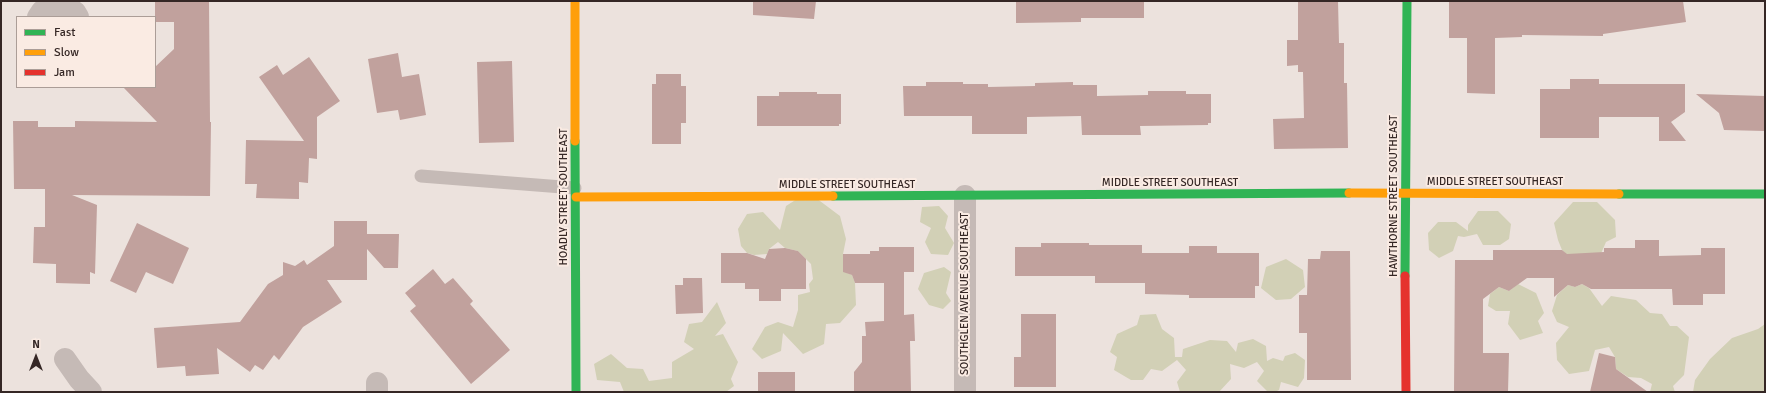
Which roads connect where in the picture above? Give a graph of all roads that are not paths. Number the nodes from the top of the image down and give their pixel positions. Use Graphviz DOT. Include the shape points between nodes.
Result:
graph roads {
  1 [pos="575,1"];
  2 [pos="1407,1"];
  3 [pos="59,3"];
  4 [pos="39,16"];
  5 [pos="77,16"];
  6 [pos="421,176"];
  7 [pos="576,192"];
  8 [pos="1406,193"];
  9 [pos="1765,194"];
  10 [pos="965,196"];
  11 [pos="65,359"];
  12 [pos="91,392"];
  13 [pos="576,392"];
  14 [pos="965,392"];
  15 [pos="1406,392"];
  1 -- 7 [label="street, HOADLY STREET SOUTHEAST"];
  2 -- 8 [label="street, HAWTHORNE STREET SOUTHEAST"];
  3 -- 4 [label="street" via="42,11"];
  3 -- 5 [label="street"];
  6 -- 7 [label="lane"];
  7 -- 10 [label="street, MIDDLE STREET SOUTHEAST"];
  7 -- 13 [label="street, HOADLY STREET SOUTHEAST"];
  8 -- 9 [label="street, MIDDLE STREET SOUTHEAST"];
  8 -- 10 [label="street, MIDDLE STREET SOUTHEAST"];
  8 -- 15 [label="street, HAWTHORNE STREET SOUTHEAST"];
  10 -- 14 [label="street, SOUTHGLEN AVENUE SOUTHEAST"];
  11 -- 12 [label="street"];
}
